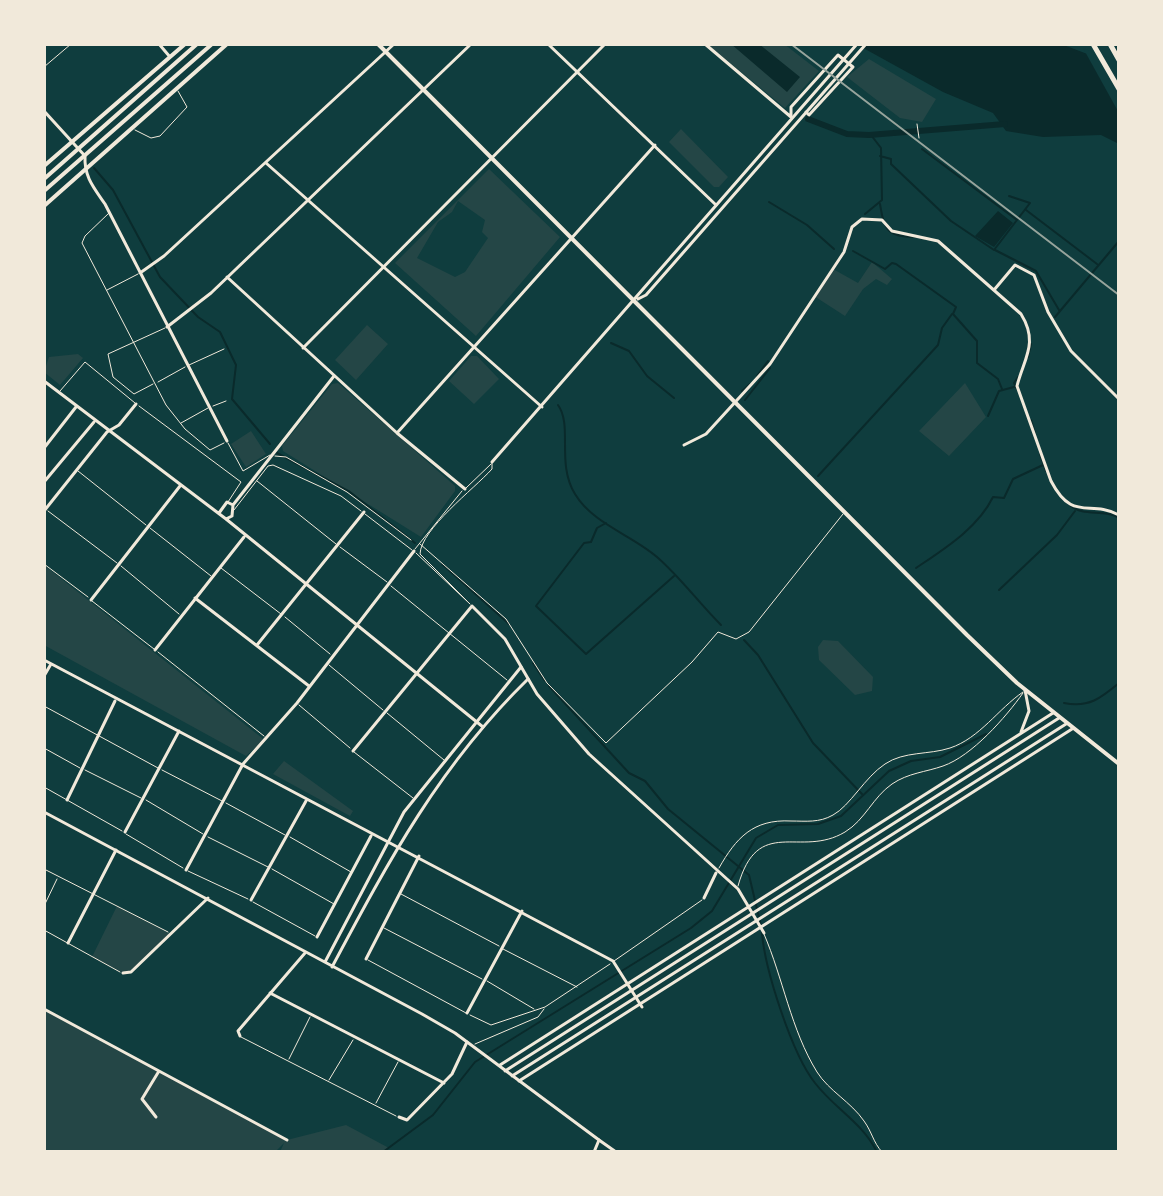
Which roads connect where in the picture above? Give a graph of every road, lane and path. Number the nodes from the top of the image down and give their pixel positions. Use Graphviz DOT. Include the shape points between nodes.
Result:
graph roads {
  1 [pos="71,44"];
  2 [pos="159,44"];
  3 [pos="185,44"];
  4 [pos="197,44"];
  5 [pos="212,44"];
  6 [pos="227,44"];
  7 [pos="378,44"];
  8 [pos="394,44"];
  9 [pos="471,44"];
  10 [pos="548,44"];
  11 [pos="605,44"];
  12 [pos="705,44"];
  13 [pos="857,44"];
  14 [pos="866,44"];
  15 [pos="1093,44"];
  16 [pos="1107,44"];
  17 [pos="1119,50"];
  18 [pos="386,52"];
  19 [pos="170,57"];
  20 [pos="1119,60"];
  21 [pos="44,67"];
  22 [pos="578,72"];
  23 [pos="176,89"];
  24 [pos="424,89"];
  25 [pos="1119,89"];
  26 [pos="44,111"];
  27 [pos="806,112"];
  28 [pos="791,117"];
  29 [pos="917,124"];
  30 [pos="126,132"];
  31 [pos="919,138"];
  32 [pos="71,141"];
  33 [pos="655,145"];
  34 [pos="80,149"];
  35 [pos="85,156"];
  36 [pos="494,158"];
  37 [pos="266,163"];
  38 [pos="44,166"];
  39 [pos="84,170"];
  40 [pos="44,179"];
  41 [pos="44,191"];
  42 [pos="306,199"];
  43 [pos="716,205"];
  44 [pos="44,206"];
  45 [pos="109,213"];
  46 [pos="571,237"];
  47 [pos="383,267"];
  48 [pos="140,273"];
  49 [pos="227,277"];
  50 [pos="107,290"];
  51 [pos="993,291"];
  52 [pos="635,301"];
  53 [pos="167,327"];
  54 [pos="134,342"];
  55 [pos="472,346"];
  56 [pos="303,348"];
  57 [pos="224,349"];
  58 [pos="187,366"];
  59 [pos="334,376"];
  60 [pos="44,381"];
  61 [pos="155,383"];
  62 [pos="59,393"];
  63 [pos="1119,399"];
  64 [pos="226,401"];
  65 [pos="735,403"];
  66 [pos="136,404"];
  67 [pos="76,407"];
  68 [pos="210,407"];
  69 [pos="542,407"];
  70 [pos="94,422"];
  71 [pos="180,423"];
  72 [pos="107,432"];
  73 [pos="397,433"];
  74 [pos="227,441"];
  75 [pos="684,445"];
  76 [pos="44,448"];
  77 [pos="270,455"];
  78 [pos="492,462"];
  79 [pos="76,470"];
  80 [pos="257,481"];
  81 [pos="44,482"];
  82 [pos="180,486"];
  83 [pos="465,489"];
  84 [pos="227,502"];
  85 [pos="233,505"];
  86 [pos="45,510"];
  87 [pos="234,510"];
  88 [pos="364,512"];
  89 [pos="218,514"];
  90 [pos="844,514"];
  91 [pos="1119,515"];
  92 [pos="226,519"];
  93 [pos="148,526"];
  94 [pos="245,536"];
  95 [pos="411,540"];
  96 [pos="336,544"];
  97 [pos="420,544"];
  98 [pos="414,551"];
  99 [pos="44,564"];
  100 [pos="118,564"];
  101 [pos="219,566"];
  102 [pos="211,576"];
  103 [pos="305,583"];
  104 [pos="389,584"];
  105 [pos="195,597"];
  106 [pos="91,600"];
  107 [pos="472,606"];
  108 [pos="282,614"];
  109 [pos="181,616"];
  110 [pos="357,624"];
  111 [pos="449,633"];
  112 [pos="257,645"];
  113 [pos="155,650"];
  114 [pos="332,656"];
  115 [pos="44,660"];
  116 [pos="326,663"];
  117 [pos="51,664"];
  118 [pos="521,667"];
  119 [pos="416,673"];
  120 [pos="44,676"];
  121 [pos="528,679"];
  122 [pos="507,680"];
  123 [pos="309,686"];
  124 [pos="1025,690"];
  125 [pos="115,701"];
  126 [pos="297,703"];
  127 [pos="44,706"];
  128 [pos="386,712"];
  129 [pos="1053,713"];
  130 [pos="1059,718"];
  131 [pos="475,720"];
  132 [pos="1066,724"];
  133 [pos="483,727"];
  134 [pos="1072,729"];
  135 [pos="179,731"];
  136 [pos="97,736"];
  137 [pos="1018,736"];
  138 [pos="266,737"];
  139 [pos="44,748"];
  140 [pos="353,751"];
  141 [pos="444,760"];
  142 [pos="243,764"];
  143 [pos="1119,764"];
  144 [pos="81,768"];
  145 [pos="159,768"];
  146 [pos="44,787"];
  147 [pos="143,799"];
  148 [pos="415,799"];
  149 [pos="67,800"];
  150 [pos="222,801"];
  151 [pos="306,801"];
  152 [pos="44,812"];
  153 [pos="125,832"];
  154 [pos="205,835"];
  155 [pos="287,835"];
  156 [pos="371,836"];
  157 [pos="388,843"];
  158 [pos="397,847"];
  159 [pos="116,850"];
  160 [pos="419,856"];
  161 [pos="269,868"];
  162 [pos="44,869"];
  163 [pos="186,870"];
  164 [pos="352,872"];
  165 [pos="716,873"];
  166 [pos="59,877"];
  167 [pos="736,888"];
  168 [pos="399,893"];
  169 [pos="93,895"];
  170 [pos="208,898"];
  171 [pos="704,898"];
  172 [pos="251,900"];
  173 [pos="334,904"];
  174 [pos="44,906"];
  175 [pos="749,906"];
  176 [pos="522,911"];
  177 [pos="752,912"];
  178 [pos="756,919"];
  179 [pos="381,926"];
  180 [pos="760,926"];
  181 [pos="44,930"];
  182 [pos="764,933"];
  183 [pos="170,934"];
  184 [pos="317,937"];
  185 [pos="68,943"];
  186 [pos="502,948"];
  187 [pos="305,953"];
  188 [pos="366,959"];
  189 [pos="613,961"];
  190 [pos="325,963"];
  191 [pos="332,967"];
  192 [pos="123,973"];
  193 [pos="485,980"];
  194 [pos="627,983"];
  195 [pos="578,987"];
  196 [pos="631,990"];
  197 [pos="270,993"];
  198 [pos="635,996"];
  199 [pos="640,1005"];
  200 [pos="545,1007"];
  201 [pos="44,1009"];
  202 [pos="536,1011"];
  203 [pos="467,1013"];
  204 [pos="311,1015"];
  205 [pos="538,1017"];
  206 [pos="240,1036"];
  207 [pos="354,1037"];
  208 [pos="467,1042"];
  209 [pos="472,1046"];
  210 [pos="288,1061"];
  211 [pos="399,1061"];
  212 [pos="499,1066"];
  213 [pos="159,1071"];
  214 [pos="505,1071"];
  215 [pos="512,1076"];
  216 [pos="519,1081"];
  217 [pos="328,1082"];
  218 [pos="444,1083"];
  219 [pos="375,1105"];
  220 [pos="156,1117"];
  221 [pos="399,1117"];
  222 [pos="287,1140"];
  223 [pos="599,1140"];
  224 [pos="594,1152"];
  225 [pos="616,1152"];
  226 [pos="882,1152"];
  1 -- 21 [label="lane"];
  2 -- 19 [label="street"];
  3 -- 19 [label="main road"];
  4 -- 34 [label="main road"];
  5 -- 35 [label="main road"];
  6 -- 23 [label="main road"];
  7 -- 18 [label="main road"];
  8 -- 18 [label="street"];
  9 -- 24 [label="street"];
  10 -- 22 [label="street"];
  11 -- 22 [label="street"];
  12 -- 28 [label="street"];
  13 -- 28 [label="street"];
  14 -- 27 [label="street"];
  15 -- 25 [label="highway"];
  16 -- 17 [label="lane"];
  16 -- 20 [label="highway"];
  18 -- 24 [label="main road"];
  18 -- 37 [label="street"];
  19 -- 32 [label="main road"];
  22 -- 33 [label="street"];
  22 -- 36 [label="street"];
  23 -- 30 [label="main road"];
  23 -- 30 [label="lane" via="187,107 160,136"];
  24 -- 36 [label="main road"];
  24 -- 42 [label="street"];
  26 -- 32 [label="street"];
  27 -- 28 [label="street" via="809,115 853,67 838,55 791,107"];
  27 -- 52 [label="street" via="646,295"];
  28 -- 43 [label="street"];
  29 -- 31 [label="lane"];
  30 -- 39 [label="main road"];
  32 -- 34 [label="street"];
  32 -- 38 [label="main road"];
  33 -- 43 [label="street"];
  33 -- 46 [label="street"];
  34 -- 35 [label="street"];
  34 -- 40 [label="main road"];
  35 -- 39 [label="street"];
  35 -- 41 [label="main road"];
  36 -- 46 [label="main road"];
  36 -- 47 [label="street"];
  37 -- 42 [label="street"];
  37 -- 48 [label="street"];
  39 -- 44 [label="main road"];
  39 -- 45 [label="street"];
  42 -- 47 [label="street"];
  42 -- 49 [label="street"];
  43 -- 52 [label="street"];
  45 -- 48 [label="street"];
  45 -- 50 [label="lane" via="82,243"];
  46 -- 52 [label="main road"];
  46 -- 55 [label="street"];
  47 -- 55 [label="street"];
  47 -- 56 [label="street"];
  48 -- 50 [label="lane"];
  48 -- 53 [label="street"];
  49 -- 53 [label="street"];
  49 -- 56 [label="street"];
  50 -- 54 [label="lane"];
  51 -- 63 [label="street" via="1015,265 1032,273 1071,351"];
  51 -- 65 [label="street" via="938,241 892,231 882,220 859,220 795,329"];
  51 -- 91 [label="street" via="1021,314 1029,329 1031,350 1017,386 1056,491 1077,509"];
  52 -- 65 [label="main road"];
  52 -- 69 [label="street"];
  53 -- 54 [label="lane"];
  53 -- 58 [label="street"];
  54 -- 61 [label="lane"];
  54 -- 61 [label="lane" via="108,354 113,377 134,394"];
  55 -- 69 [label="street"];
  55 -- 73 [label="street"];
  56 -- 59 [label="street"];
  57 -- 58 [label="lane"];
  58 -- 61 [label="lane"];
  58 -- 68 [label="street"];
  59 -- 73 [label="street"];
  59 -- 77 [label="street"];
  60 -- 62 [label="street"];
  61 -- 71 [label="lane"];
  62 -- 66 [label="lane" via="85,362"];
  62 -- 67 [label="street"];
  64 -- 68 [label="lane"];
  65 -- 75 [label="street" via="706,434"];
  65 -- 90 [label="main road"];
  66 -- 72 [label="street"];
  66 -- 84 [label="lane" via="241,482"];
  67 -- 70 [label="street"];
  67 -- 76 [label="street"];
  68 -- 71 [label="lane"];
  68 -- 74 [label="street"];
  69 -- 78 [label="street"];
  70 -- 72 [label="street"];
  70 -- 81 [label="street"];
  71 -- 74 [label="lane" via="210,450"];
  72 -- 79 [label="street"];
  72 -- 82 [label="street"];
  73 -- 83 [label="street"];
  74 -- 77 [label="lane" via="243,471"];
  77 -- 85 [label="street"];
  77 -- 95 [label="lane" via="286,457 347,492"];
  78 -- 83 [label="lane"];
  78 -- 97 [label="lane" via="492,469"];
  79 -- 86 [label="street"];
  79 -- 93 [label="lane"];
  80 -- 87 [label="lane"];
  80 -- 88 [label="lane" via="273,465"];
  80 -- 96 [label="lane"];
  82 -- 89 [label="street"];
  82 -- 93 [label="street"];
  83 -- 98 [label="lane"];
  84 -- 85 [label="street"];
  84 -- 89 [label="street"];
  85 -- 87 [label="street"];
  86 -- 100 [label="lane"];
  87 -- 92 [label="street"];
  88 -- 96 [label="street"];
  88 -- 98 [label="lane"];
  89 -- 92 [label="street"];
  90 -- 97 [label="lane" via="749,632 736,639 718,632 606,743 547,683 506,619"];
  90 -- 124 [label="main road"];
  92 -- 94 [label="street"];
  93 -- 100 [label="street"];
  93 -- 102 [label="lane"];
  94 -- 101 [label="street"];
  94 -- 103 [label="street"];
  96 -- 103 [label="street"];
  96 -- 104 [label="lane"];
  97 -- 107 [label="lane" via="420,554"];
  98 -- 104 [label="street"];
  98 -- 107 [label="lane"];
  99 -- 106 [label="lane"];
  100 -- 106 [label="street"];
  100 -- 109 [label="lane"];
  101 -- 102 [label="street"];
  101 -- 108 [label="lane"];
  102 -- 105 [label="street"];
  103 -- 108 [label="street"];
  103 -- 110 [label="street"];
  104 -- 110 [label="street"];
  104 -- 111 [label="lane"];
  105 -- 109 [label="street"];
  105 -- 112 [label="street"];
  106 -- 113 [label="lane"];
  107 -- 111 [label="street"];
  107 -- 118 [label="street" via="494,626"];
  108 -- 112 [label="street"];
  108 -- 114 [label="lane"];
  109 -- 113 [label="street"];
  110 -- 114 [label="street"];
  110 -- 119 [label="street"];
  111 -- 119 [label="street"];
  111 -- 122 [label="lane"];
  112 -- 123 [label="street"];
  113 -- 138 [label="lane"];
  114 -- 116 [label="street"];
  115 -- 117 [label="street"];
  116 -- 123 [label="street"];
  116 -- 128 [label="lane"];
  117 -- 120 [label="street"];
  117 -- 125 [label="street"];
  118 -- 121 [label="street"];
  118 -- 122 [label="street"];
  119 -- 128 [label="street"];
  119 -- 131 [label="street"];
  121 -- 133 [label="street"];
  121 -- 165 [label="street" via="589,754"];
  122 -- 131 [label="street"];
  123 -- 126 [label="street"];
  124 -- 129 [label="main road"];
  124 -- 137 [label="street" via="1028,717"];
  124 -- 165 [label="lane" via="952,748 888,761 835,814 750,829"];
  124 -- 167 [label="lane" via="988,735 954,761 889,786 854,827 810,842 763,845 746,862"];
  125 -- 135 [label="street"];
  125 -- 136 [label="street"];
  126 -- 138 [label="street"];
  126 -- 140 [label="lane"];
  127 -- 136 [label="lane"];
  128 -- 140 [label="street"];
  128 -- 141 [label="lane"];
  129 -- 130 [label="main road"];
  129 -- 137 [label="street"];
  130 -- 132 [label="main road"];
  130 -- 177 [label="street"];
  131 -- 133 [label="street"];
  131 -- 141 [label="street"];
  132 -- 134 [label="main road"];
  132 -- 178 [label="street"];
  133 -- 158 [label="street"];
  134 -- 143 [label="main road"];
  134 -- 180 [label="street"];
  135 -- 142 [label="street"];
  135 -- 145 [label="street"];
  136 -- 144 [label="street"];
  136 -- 145 [label="lane"];
  137 -- 175 [label="street"];
  138 -- 142 [label="street"];
  139 -- 144 [label="lane"];
  140 -- 148 [label="lane"];
  141 -- 148 [label="street"];
  142 -- 150 [label="street"];
  142 -- 151 [label="street"];
  144 -- 147 [label="lane"];
  144 -- 149 [label="street"];
  145 -- 147 [label="street"];
  145 -- 150 [label="lane"];
  146 -- 149 [label="lane"];
  147 -- 153 [label="street"];
  147 -- 154 [label="lane"];
  148 -- 157 [label="street"];
  149 -- 153 [label="lane"];
  150 -- 154 [label="street"];
  150 -- 155 [label="lane"];
  151 -- 155 [label="street"];
  151 -- 156 [label="street"];
  152 -- 159 [label="street"];
  153 -- 163 [label="lane"];
  154 -- 161 [label="lane"];
  154 -- 163 [label="street"];
  155 -- 161 [label="street"];
  155 -- 164 [label="lane"];
  156 -- 157 [label="street"];
  156 -- 164 [label="street"];
  157 -- 158 [label="street"];
  157 -- 190 [label="street"];
  158 -- 160 [label="street"];
  158 -- 191 [label="street"];
  159 -- 169 [label="street"];
  159 -- 170 [label="street"];
  160 -- 168 [label="street"];
  160 -- 176 [label="street"];
  161 -- 172 [label="street"];
  161 -- 173 [label="lane"];
  162 -- 166 [label="lane"];
  163 -- 172 [label="lane"];
  164 -- 173 [label="street"];
  165 -- 167 [label="street"];
  165 -- 171 [label="street"];
  166 -- 169 [label="lane"];
  166 -- 174 [label="lane"];
  167 -- 175 [label="street"];
  168 -- 179 [label="street"];
  168 -- 186 [label="lane"];
  169 -- 183 [label="lane"];
  169 -- 185 [label="street"];
  170 -- 183 [label="street"];
  170 -- 187 [label="street"];
  171 -- 189 [label="lane"];
  172 -- 184 [label="lane"];
  173 -- 184 [label="street"];
  175 -- 177 [label="street"];
  175 -- 194 [label="street"];
  176 -- 186 [label="street"];
  176 -- 189 [label="street"];
  177 -- 178 [label="street"];
  177 -- 196 [label="street"];
  178 -- 180 [label="street"];
  178 -- 198 [label="street"];
  179 -- 188 [label="street"];
  179 -- 193 [label="lane"];
  180 -- 182 [label="street"];
  180 -- 199 [label="street"];
  181 -- 185 [label="lane"];
  182 -- 226 [label="lane" via="816,1070 858,1112"];
  183 -- 192 [label="street" via="131,972"];
  185 -- 192 [label="lane"];
  186 -- 193 [label="street"];
  186 -- 195 [label="lane"];
  187 -- 190 [label="street"];
  187 -- 197 [label="street"];
  188 -- 203 [label="lane"];
  189 -- 194 [label="street"];
  189 -- 195 [label="lane"];
  190 -- 191 [label="street"];
  191 -- 208 [label="street"];
  193 -- 202 [label="lane"];
  193 -- 203 [label="street"];
  194 -- 196 [label="street"];
  194 -- 212 [label="street"];
  195 -- 200 [label="lane"];
  196 -- 198 [label="street"];
  196 -- 214 [label="street"];
  197 -- 204 [label="street"];
  197 -- 206 [label="street" via="238,1031"];
  198 -- 199 [label="street"];
  198 -- 215 [label="street"];
  199 -- 216 [label="street"];
  200 -- 202 [label="lane"];
  200 -- 205 [label="lane"];
  201 -- 213 [label="street"];
  202 -- 203 [label="lane" via="491,1025"];
  202 -- 205 [label="lane"];
  204 -- 207 [label="street"];
  204 -- 210 [label="lane"];
  205 -- 209 [label="lane"];
  206 -- 210 [label="lane"];
  207 -- 211 [label="street"];
  207 -- 217 [label="lane"];
  208 -- 209 [label="street"];
  208 -- 218 [label="street"];
  209 -- 212 [label="street"];
  210 -- 217 [label="lane"];
  211 -- 218 [label="street"];
  211 -- 219 [label="lane"];
  212 -- 214 [label="street"];
  213 -- 220 [label="street" via="142,1099"];
  213 -- 222 [label="street"];
  214 -- 215 [label="street"];
  215 -- 216 [label="street"];
  216 -- 223 [label="street"];
  217 -- 219 [label="lane"];
  218 -- 221 [label="street" via="407,1120"];
  219 -- 221 [label="lane"];
  223 -- 224 [label="street"];
  223 -- 225 [label="street"];
}
